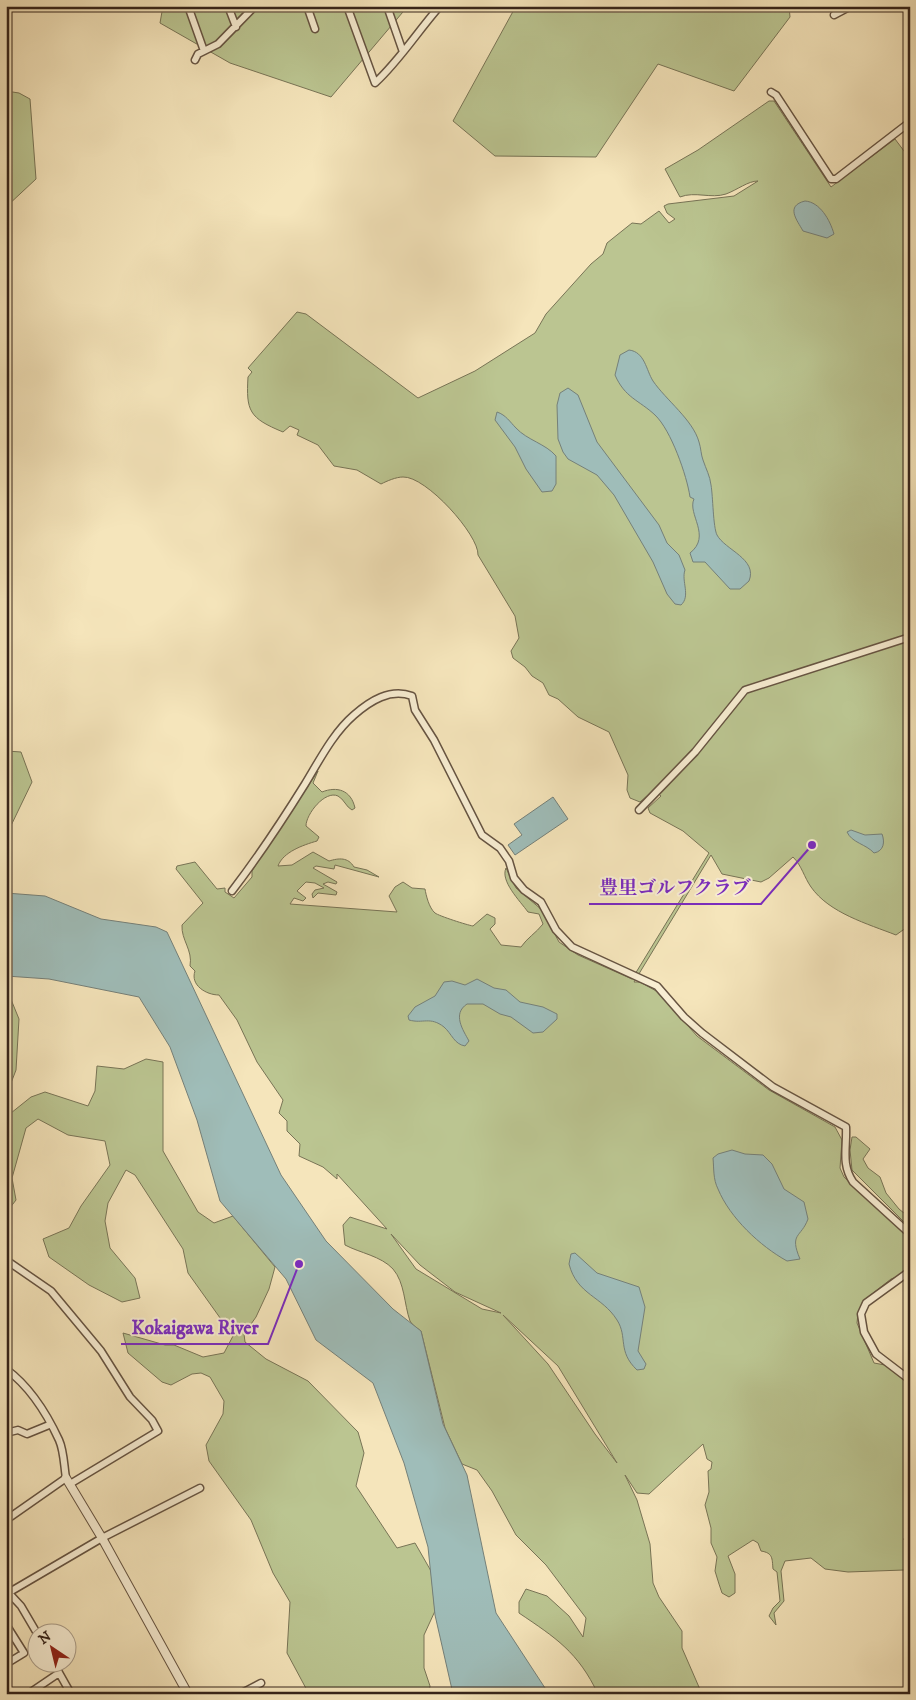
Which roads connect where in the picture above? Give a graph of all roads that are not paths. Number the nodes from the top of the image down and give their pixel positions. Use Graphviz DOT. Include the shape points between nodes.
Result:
graph roads {
  1 [pos="188,6"];
  2 [pos="228,6"];
  3 [pos="255,6"];
  4 [pos="307,6"];
  5 [pos="347,6"];
  6 [pos="387,6"];
  7 [pos="430,6"];
  8 [pos="440,6"];
  9 [pos="851,6"];
  10 [pos="433,14"];
  11 [pos="834,15"];
  12 [pos="236,27"];
  13 [pos="315,29"];
  14 [pos="204,51"];
  15 [pos="404,52"];
  16 [pos="195,60"];
  17 [pos="771,92"];
  18 [pos="910,122"];
  19 [pos="910,637"];
  20 [pos="639,810"];
  21 [pos="232,892"];
  22 [pos="910,1234"];
  23 [pos="6,1260"];
  24 [pos="910,1271"];
  25 [pos="6,1369"];
  26 [pos="910,1380"];
  27 [pos="49,1424"];
  28 [pos="6,1433"];
  29 [pos="68,1481"];
  30 [pos="200,1488"];
  31 [pos="6,1520"];
  32 [pos="102,1538"];
  33 [pos="7,1591"];
  34 [pos="30,1622"];
  35 [pos="7,1626"];
  36 [pos="6,1664"];
  37 [pos="59,1673"];
  38 [pos="261,1683"];
  39 [pos="28,1694"];
  40 [pos="71,1694"];
  41 [pos="188,1694"];
  42 [pos="240,1694"];
  1 -- 14 [label="street"];
  2 -- 12 [label="street"];
  3 -- 12 [label="street"];
  4 -- 13 [label="street"];
  5 -- 15 [label="street" via="375,83"];
  6 -- 15 [label="street"];
  7 -- 10 [label="street"];
  8 -- 10 [label="street"];
  9 -- 11 [label="street"];
  10 -- 15 [label="street"];
  12 -- 14 [label="street" via="218,44"];
  14 -- 16 [label="street"];
  17 -- 18 [label="street" via="831,179 836,179"];
  19 -- 20 [label="street" via="745,690 695,752"];
  21 -- 22 [label="street" via="352,716 385,695 400,691 412,696 415,710 434,740 482,835 500,848 509,861 514,878 546,909 564,940 572,948 657,986 702,1033 773,1087 846,1127 844,1165 847,1173"];
  23 -- 29 [label="street" via="51,1291 101,1351 130,1397 158,1431"];
  24 -- 26 [label="street" via="866,1302 861,1314 864,1332 876,1354"];
  25 -- 27 [label="street" via="24,1384"];
  27 -- 28 [label="street" via="27,1434 18,1430"];
  27 -- 29 [label="street" via="59,1441"];
  29 -- 31 [label="street"];
  29 -- 32 [label="street"];
  30 -- 32 [label="street"];
  32 -- 33 [label="street"];
  32 -- 41 [label="street"];
  33 -- 34 [label="street"];
  35 -- 36 [label="street" via="24,1653"];
  37 -- 39 [label="street"];
  37 -- 40 [label="street"];
  38 -- 42 [label="street"];
}
